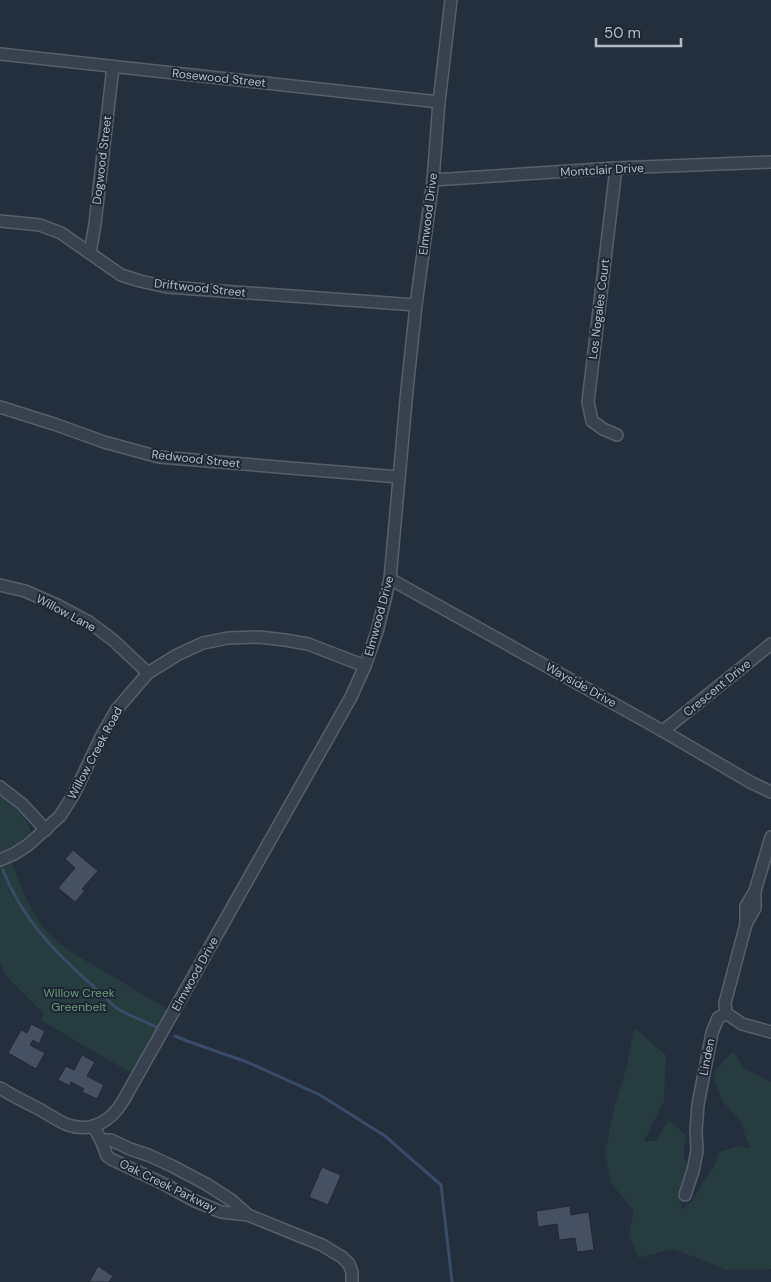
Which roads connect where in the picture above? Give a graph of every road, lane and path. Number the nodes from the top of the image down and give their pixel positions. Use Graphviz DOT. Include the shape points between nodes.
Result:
graph roads {
  1 [pos="452,0"];
  2 [pos="0,54"];
  3 [pos="113,67"];
  4 [pos="439,102"];
  5 [pos="771,162"];
  6 [pos="616,168"];
  7 [pos="433,180"];
  8 [pos="0,221"];
  9 [pos="90,253"];
  10 [pos="416,305"];
  11 [pos="0,407"];
  12 [pos="617,435"];
  13 [pos="399,477"];
  14 [pos="390,579"];
  15 [pos="0,585"];
  16 [pos="771,644"];
  17 [pos="366,666"];
  18 [pos="148,673"];
  19 [pos="663,731"];
  20 [pos="0,786"];
  21 [pos="771,792"];
  22 [pos="46,830"];
  23 [pos="771,837"];
  24 [pos="0,860"];
  25 [pos="726,1013"];
  26 [pos="771,1032"];
  27 [pos="0,1088"];
  28 [pos="93,1126"];
  29 [pos="101,1140"];
  30 [pos="685,1195"];
  31 [pos="248,1215"];
  32 [pos="352,1282"];
  1 -- 4 [label="street, Elmwood Drive"];
  2 -- 3 [label="street, Rosewood Street"];
  3 -- 4 [label="street, Rosewood Street"];
  3 -- 9 [label="street, Dogwood Street"];
  4 -- 7 [label="street, Elmwood Drive"];
  5 -- 6 [label="street, Montclair Drive"];
  6 -- 7 [label="street, Montclair Drive"];
  6 -- 12 [label="street, Los Nogales Court" via="588,402 592,421"];
  7 -- 10 [label="street, Elmwood Drive"];
  8 -- 9 [label="street, Driftwood Street" via="40,225 61,233"];
  9 -- 10 [label="street, Driftwood Street" via="121,275 167,287"];
  10 -- 13 [label="street, Elmwood Drive"];
  11 -- 13 [label="street, Redwood Street" via="159,457"];
  13 -- 14 [label="street, Elmwood Drive"];
  14 -- 17 [label="street, Elmwood Drive"];
  14 -- 19 [label="street, Wayside Drive"];
  15 -- 18 [label="street, Willow Lane" via="25,591 89,622"];
  16 -- 19 [label="street, Crescent Drive"];
  17 -- 18 [label="street, Willow Creek Road" via="308,644 228,638 203,643"];
  17 -- 28 [label="street, Elmwood Drive" via="123,1101 112,1116"];
  18 -- 22 [label="street, Willow Creek Road" via="117,708 74,794"];
  19 -- 21 [label="street, Wayside Drive"];
  20 -- 22 [label="street"];
  22 -- 24 [label="street, Willow Creek Road" via="28,845"];
  23 -- 25 [label="street, Linden" via="755,891 746,906 746,924 725,1003"];
  25 -- 26 [label="street" via="742,1024"];
  25 -- 30 [label="street, Linden" via="718,1018 712,1033 698,1104 697,1151"];
  27 -- 28 [label="street" via="66,1124"];
  28 -- 29 [label="street, Oak Creek Parkway"];
  29 -- 31 [label="street, Oak Creek Parkway" via="111,1140 172,1166 231,1200"];
  29 -- 31 [label="street, Oak Creek Parkway" via="111,1159 221,1212"];
  31 -- 32 [label="street, Oak Creek Parkway" via="332,1250 349,1264"];
}
